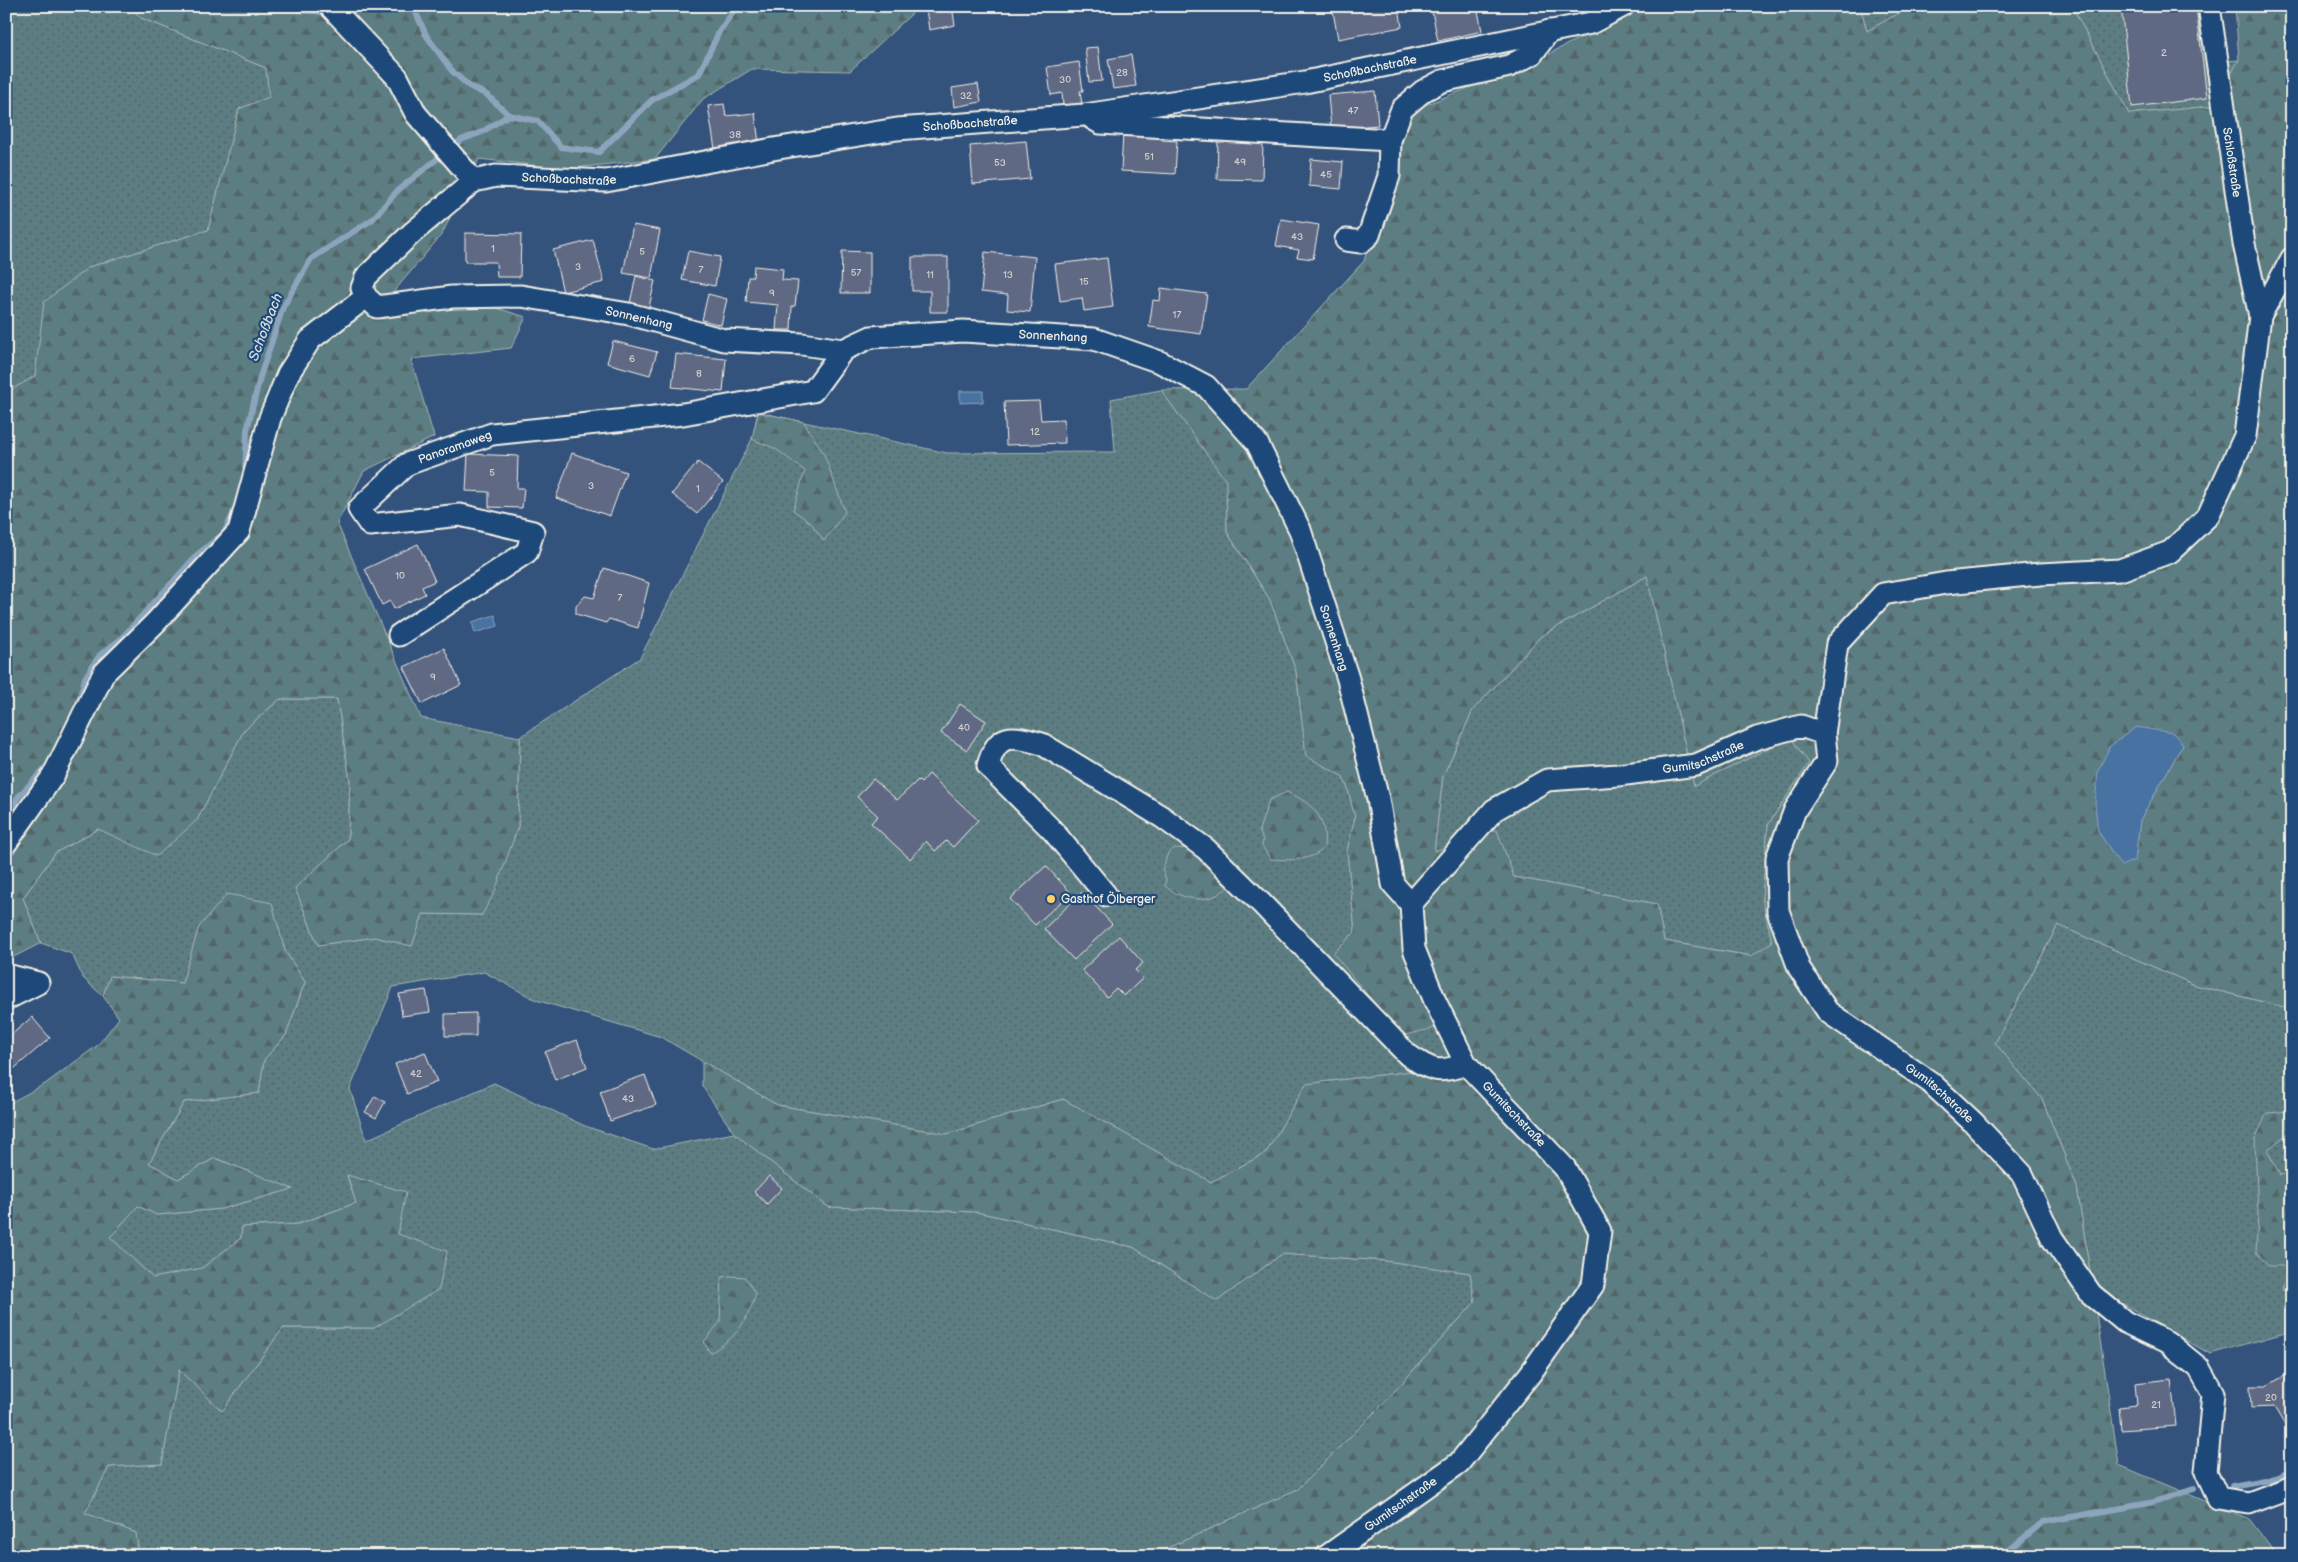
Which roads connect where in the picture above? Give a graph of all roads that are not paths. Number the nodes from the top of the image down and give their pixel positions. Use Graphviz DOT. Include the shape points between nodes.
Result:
graph roads {
  1 [pos="330,6"];
  2 [pos="1623,6"];
  3 [pos="2209,6"];
  4 [pos="1589,15"];
  5 [pos="1550,32"];
  6 [pos="1084,115"];
  7 [pos="1390,140"];
  8 [pos="474,181"];
  9 [pos="1346,240"];
  10 [pos="2292,258"];
  11 [pos="366,296"];
  12 [pos="2260,316"];
  13 [pos="843,350"];
  14 [pos="400,635"];
  15 [pos="1824,734"];
  16 [pos="6,843"];
  17 [pos="1106,895"];
  18 [pos="1411,904"];
  19 [pos="6,975"];
  20 [pos="6,999"];
  21 [pos="1466,1064"];
  22 [pos="2292,1488"];
  23 [pos="1327,1556"];
  1 -- 8 [label="street" via="397,77 416,114"];
  2 -- 4 [label="street, Schoßbachstraße"];
  3 -- 12 [label="street, Schloßstraße" via="2244,244"];
  4 -- 5 [label="street, Schoßbachstraße"];
  5 -- 6 [label="street, Schoßbachstraße" via="1305,82"];
  5 -- 7 [label="street" via="1532,54 1509,66 1442,81 1422,91 1402,110"];
  6 -- 7 [label="street" via="1100,123"];
  6 -- 8 [label="street, Schoßbachstraße" via="897,129 606,181 496,176"];
  7 -- 9 [label="street" via="1389,176 1369,235 1361,242"];
  8 -- 11 [label="street, Schoßbachstraße" via="366,277 362,288"];
  10 -- 12 [label="street"];
  11 -- 13 [label="street, Sonnenhang" via="377,307 452,297 521,296 629,314 724,340 802,344"];
  11 -- 16 [label="street" via="310,340 288,374 270,418 239,531 155,623 104,673 53,776"];
  12 -- 15 [label="street" via="2245,436 2208,516 2170,552 2120,570 1955,582 1883,594 1837,644"];
  13 -- 14 [label="street, Panoramaweg" via="814,391 684,414 492,434 407,464 359,509 370,525 460,515 533,532 527,552"];
  13 -- 18 [label="street, Sonnenhang" via="871,337 963,331 1094,339 1160,362 1206,386 1256,443 1300,530 1348,679 1378,799 1393,884"];
  15 -- 18 [label="street, Gumitschstraße" via="1801,726 1757,738 1696,765 1618,776 1547,780 1494,810"];
  15 -- 22 [label="street, Gumitschstraße" via="1827,761 1795,810 1776,858 1778,911 1799,968 1828,1012 1930,1082 2022,1174 2052,1238 2090,1294 2125,1322 2167,1342 2198,1368 2213,1393 2206,1472 2218,1498 2249,1503"];
  17 -- 21 [label="street" via="1053,831 988,766 993,748 1003,739 1022,738 1042,744 1162,817 1206,849 1408,1055 1428,1068 1445,1072"];
  18 -- 21 [label="street, Gumitschstraße" via="1414,949 1434,1001"];
  19 -- 20 [label="street" via="38,983"];
  21 -- 23 [label="street, Gumitschstraße" via="1565,1168 1600,1231 1593,1285 1530,1374 1459,1463"];
}
